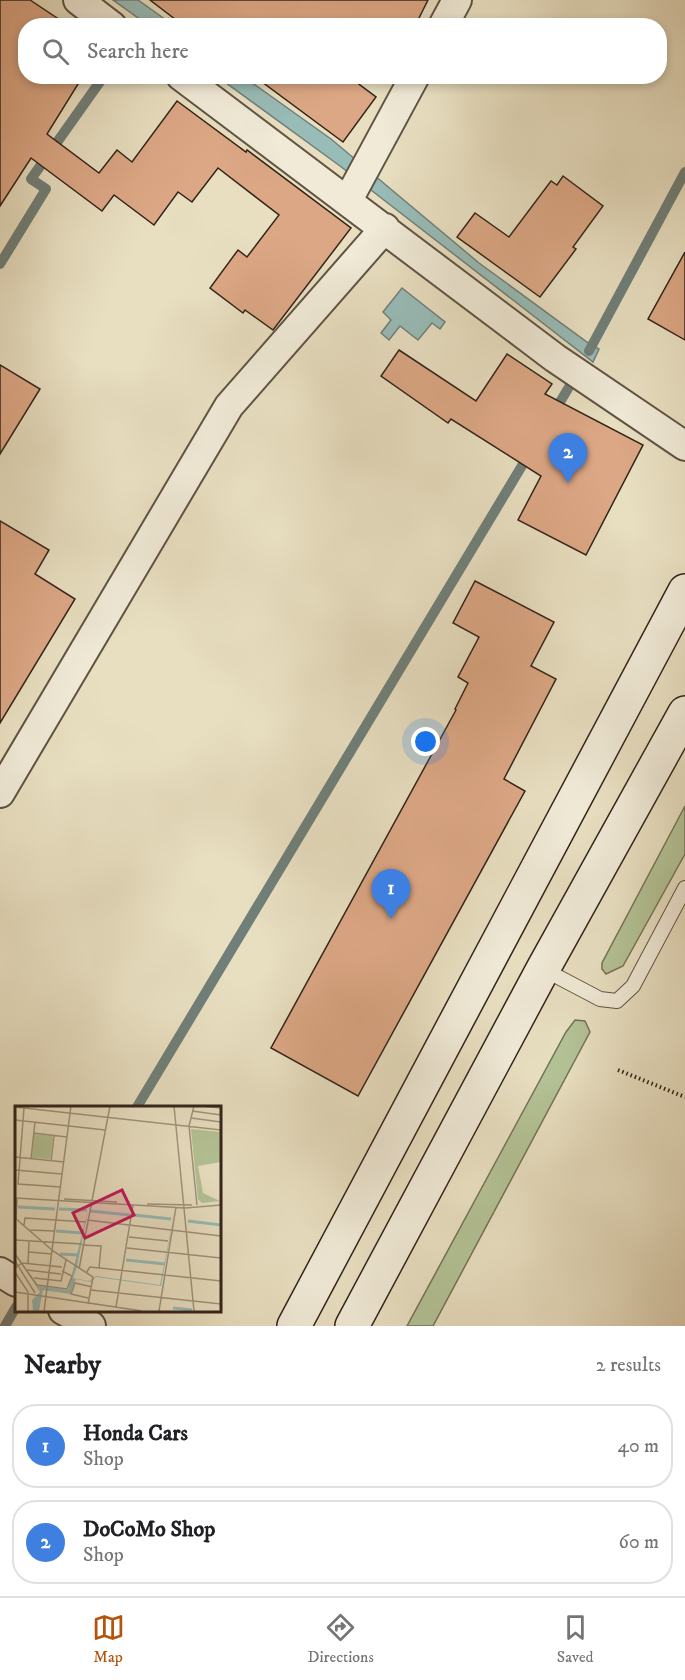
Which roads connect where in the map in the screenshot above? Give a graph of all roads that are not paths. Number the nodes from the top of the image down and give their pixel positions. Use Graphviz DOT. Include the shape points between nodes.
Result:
graph roads {
  1 [pos="78,0"];
  2 [pos="457,0"];
  3 [pos="102,18"];
  4 [pos="447,18"];
  5 [pos="194,84"];
  6 [pos="412,84"];
  7 [pos="357,183"];
  8 [pos="385,228"];
  9 [pos="685,446"];
  10 [pos="685,591"];
  11 [pos="685,713"];
  12 [pos="0,793"];
  13 [pos="685,888"];
  14 [pos="543,969"];
  15 [pos="0,1272"];
  16 [pos="15,1281"];
  17 [pos="65,1311"];
  18 [pos="91,1326"];
  19 [pos="294,1326"];
  20 [pos="352,1326"];
  1 -- 3 [label="street"];
  2 -- 4 [label="street"];
  5 -- 7 [label="street"];
  6 -- 7 [label="street"];
  7 -- 8 [label="street"];
  8 -- 9 [label="street" via="555,358"];
  8 -- 12 [label="street" via="229,406"];
  10 -- 19 [label="street"];
  11 -- 14 [label="street"];
  13 -- 14 [label="lane" via="633,986 618,1001 600,999"];
  14 -- 20 [label="street"];
  15 -- 16 [label="street"];
  17 -- 18 [label="street"];
}
